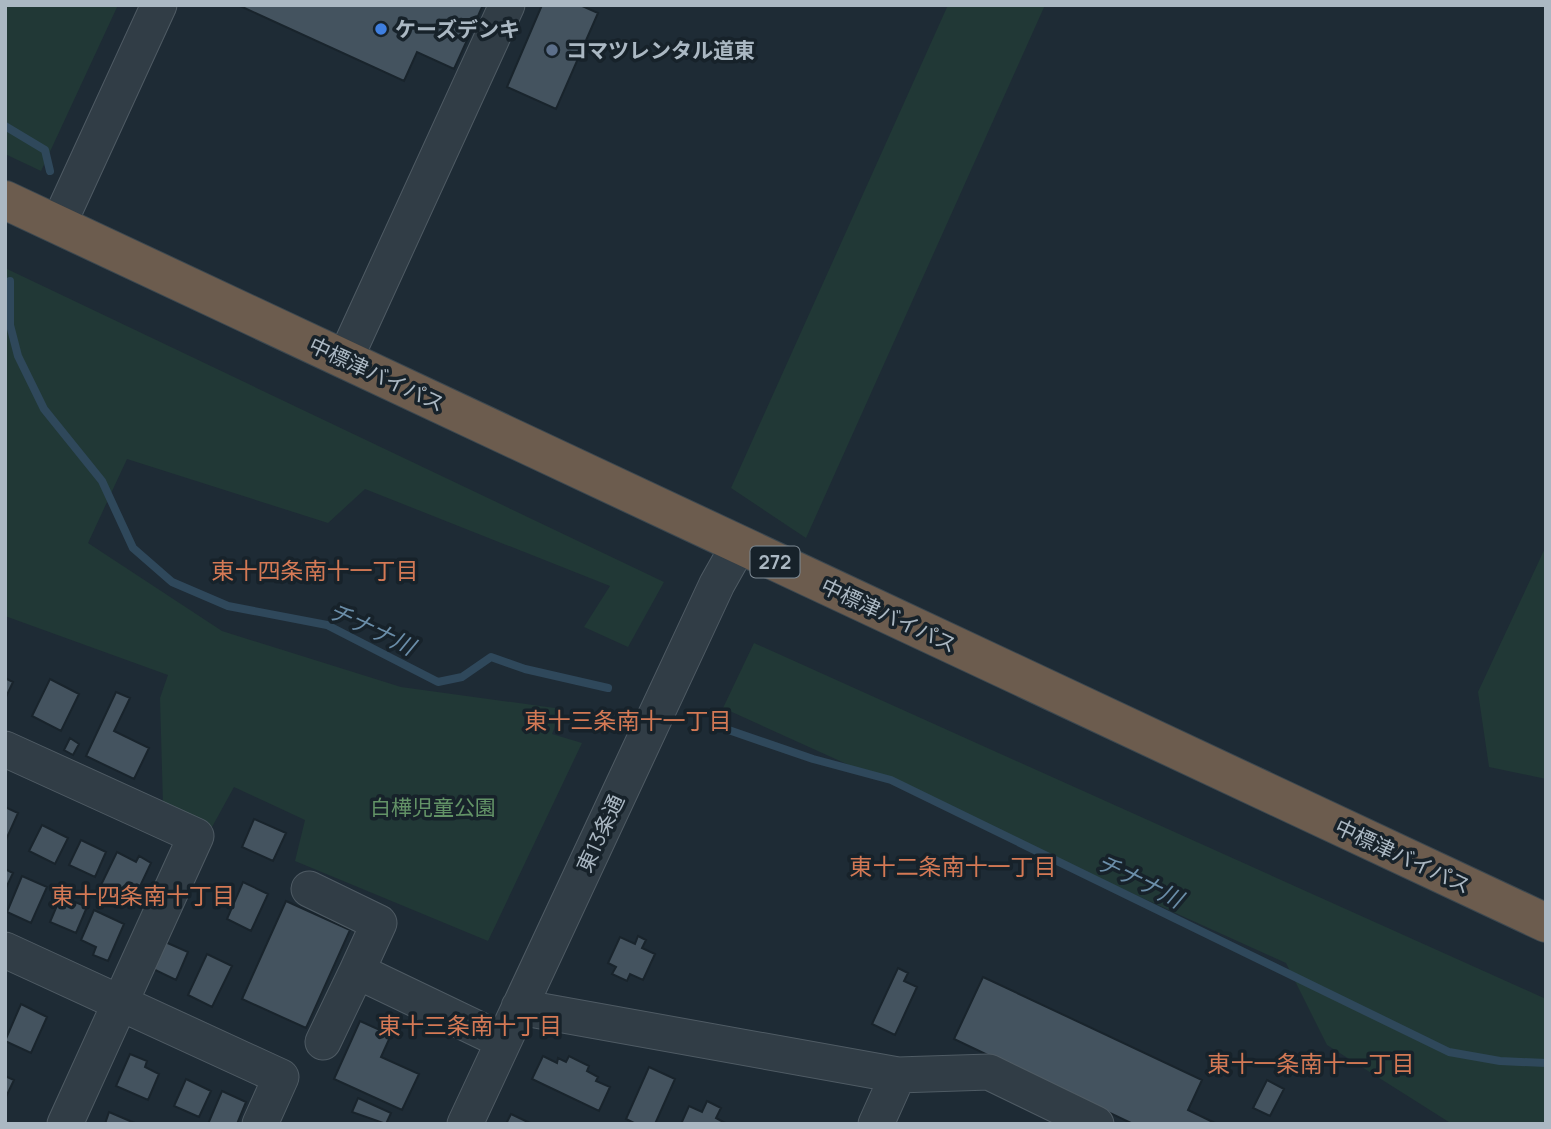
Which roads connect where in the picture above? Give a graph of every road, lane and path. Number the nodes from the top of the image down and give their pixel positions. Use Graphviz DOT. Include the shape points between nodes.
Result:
graph roads {
  1 [pos="159,5"];
  2 [pos="507,5"];
  3 [pos="5,201"];
  4 [pos="58,225"];
  5 [pos="345,359"];
  6 [pos="739,545"];
  7 [pos="5,749"];
  8 [pos="309,889"];
  9 [pos="1546,923"];
  10 [pos="5,950"];
  11 [pos="357,971"];
  12 [pos="120,1003"];
  13 [pos="519,1007"];
  14 [pos="503,1041"];
  15 [pos="323,1042"];
  16 [pos="898,1075"];
  17 [pos="65,1124"];
  18 [pos="260,1124"];
  19 [pos="465,1124"];
  20 [pos="876,1124"];
  21 [pos="1096,1124"];
  1 -- 4 [label="street"];
  2 -- 5 [label="street"];
  3 -- 4 [label="highway, 中標津バイパス / 272"];
  4 -- 5 [label="highway, 中標津バイパス / 272"];
  5 -- 6 [label="highway, 中標津バイパス / 272"];
  6 -- 9 [label="highway, 中標津バイパス / 272"];
  6 -- 13 [label="street, 東13条通"];
  7 -- 12 [label="street" via="196,836"];
  8 -- 11 [label="street" via="379,923"];
  10 -- 12 [label="street"];
  11 -- 14 [label="street"];
  11 -- 15 [label="street"];
  12 -- 17 [label="street"];
  12 -- 18 [label="street" via="282,1077"];
  13 -- 14 [label="street, 東13条通"];
  13 -- 16 [label="street"];
  14 -- 19 [label="street, 東13条通"];
  16 -- 20 [label="street"];
  16 -- 21 [label="street" via="989,1072"];
}
